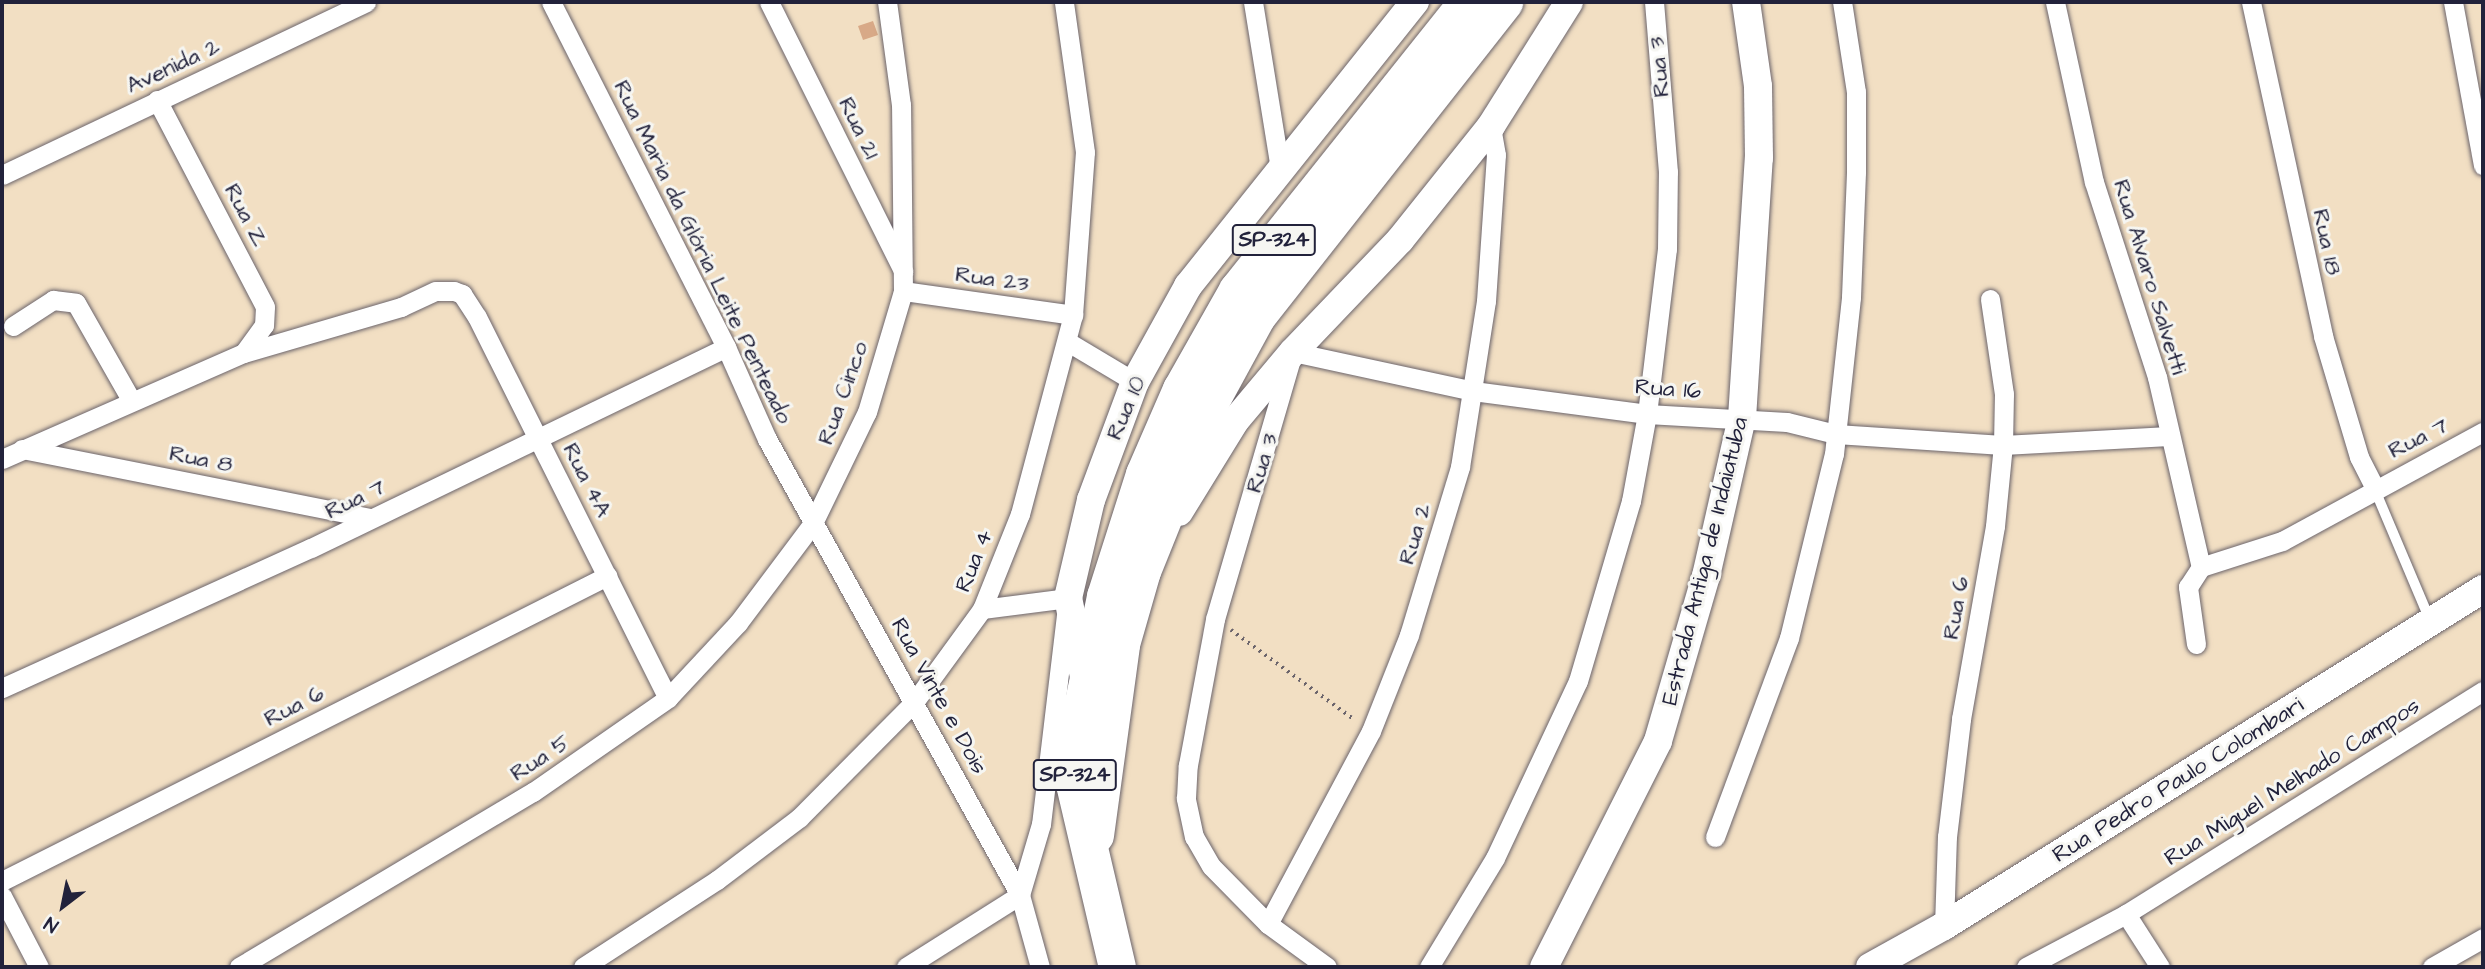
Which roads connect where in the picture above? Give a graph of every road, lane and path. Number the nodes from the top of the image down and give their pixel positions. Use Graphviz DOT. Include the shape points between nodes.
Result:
graph roads {
  1 [pos="366,2"];
  2 [pos="551,2"];
  3 [pos="769,2"];
  4 [pos="887,2"];
  5 [pos="1064,2"];
  6 [pos="1253,2"];
  7 [pos="1415,2"];
  8 [pos="1467,2"];
  9 [pos="1504,2"];
  10 [pos="1569,2"];
  11 [pos="1586,2"];
  12 [pos="1654,2"];
  13 [pos="1746,2"];
  14 [pos="1842,2"];
  15 [pos="2055,2"];
  16 [pos="2250,2"];
  17 [pos="2453,2"];
  18 [pos="1540,54"];
  19 [pos="157,100"];
  20 [pos="1490,126"];
  21 [pos="2483,165"];
  22 [pos="1280,169"];
  23 [pos="2,175"];
  24 [pos="904,283"];
  25 [pos="1990,299"];
  26 [pos="1073,315"];
  27 [pos="13,326"];
  28 [pos="1068,342"];
  29 [pos="726,347"];
  30 [pos="1293,352"];
  31 [pos="244,353"];
  32 [pos="1135,382"];
  33 [pos="1473,391"];
  34 [pos="131,400"];
  35 [pos="1647,414"];
  36 [pos="1742,418"];
  37 [pos="2483,432"];
  38 [pos="1836,434"];
  39 [pos="2169,436"];
  40 [pos="538,438"];
  41 [pos="2003,445"];
  42 [pos="22,449"];
  43 [pos="2,459"];
  44 [pos="2374,487"];
  45 [pos="370,519"];
  46 [pos="813,523"];
  47 [pos="2201,567"];
  48 [pos="1142,571"];
  49 [pos="607,576"];
  50 [pos="2483,589"];
  51 [pos="1068,598"];
  52 [pos="982,609"];
  53 [pos="1215,618"];
  54 [pos="2431,622"];
  55 [pos="2196,645"];
  56 [pos="1086,685"];
  57 [pos="2,688"];
  58 [pos="2483,691"];
  59 [pos="668,698"];
  60 [pos="915,701"];
  61 [pos="1371,732"];
  62 [pos="1088,775"];
  63 [pos="1715,837"];
  64 [pos="2,881"];
  65 [pos="2,895"];
  66 [pos="1020,895"];
  67 [pos="2126,914"];
  68 [pos="1268,923"];
  69 [pos="1944,926"];
  70 [pos="2483,938"];
  71 [pos="39,967"];
  72 [pos="239,967"];
  73 [pos="583,967"];
  74 [pos="906,967"];
  75 [pos="1040,967"];
  76 [pos="1093,967"];
  77 [pos="1117,967"];
  78 [pos="1140,967"];
  79 [pos="1327,967"];
  80 [pos="1429,967"];
  81 [pos="1545,967"];
  82 [pos="1870,967"];
  83 [pos="2026,967"];
  84 [pos="2161,967"];
  85 [pos="2432,967"];
  1 -- 19 [label="street, Avenida 2"];
  2 -- 29 [label="street, Rua Maria da Glória Leite Penteado"];
  3 -- 24 [label="street, Rua 21"];
  4 -- 24 [label="street, Rua Cinco" via="901,105"];
  5 -- 26 [label="street, Rua 4" via="1085,152"];
  6 -- 22 [label="street"];
  7 -- 22 [label="main road, Rua 10 / SP-324"];
  8 -- 56 [label="highway, SP-324" via="1271,244 1211,331 1136,498 1105,596"];
  9 -- 48 [label="highway, SP-324" via="1257,316 1182,463"];
  10 -- 18 [label="main road"];
  11 -- 18 [label="street, Rua 3"];
  12 -- 35 [label="street, Rua 3" via="1668,172 1667,248"];
  13 -- 36 [label="main road, Estrada Antiga de Indaiatuba" via="1758,86 1759,158"];
  14 -- 38 [label="street" via="1856,92 1856,172 1851,297"];
  15 -- 39 [label="street, Rua Alvaro Salvetti" via="2094,181 2157,377"];
  16 -- 44 [label="street, Rua 18" via="2323,336 2359,457"];
  17 -- 21 [label="street"];
  18 -- 20 [label="main road, Rua 3"];
  19 -- 23 [label="street, Avenida 2"];
  19 -- 31 [label="street, Rua Z" via="265,307 264,325"];
  20 -- 30 [label="main road, Rua 3" via="1399,240"];
  20 -- 33 [label="street, Rua 2" via="1495,169 1486,301"];
  22 -- 32 [label="main road, Rua 10 / SP-324" via="1188,286"];
  24 -- 26 [label="street, Rua 23"];
  24 -- 46 [label="street, Rua Cinco" via="867,412"];
  25 -- 41 [label="street, Rua 6" via="2004,394"];
  26 -- 28 [label="street, Rua 4"];
  27 -- 34 [label="street" via="53,300 76,303"];
  28 -- 32 [label="street"];
  28 -- 52 [label="street, Rua 4" via="1020,514"];
  29 -- 40 [label="street, Rua 7"];
  29 -- 46 [label="street, Rua Maria da Glória Leite Penteado" via="767,439"];
  30 -- 33 [label="street, Rua 16"];
  30 -- 48 [label="main road" via="1235,421"];
  30 -- 53 [label="street, Rua 3"];
  31 -- 34 [label="street"];
  31 -- 40 [label="street, Rua 4A" via="401,307 436,290 454,291 472,308"];
  32 -- 51 [label="main road, Rua 10 / SP-324" via="1091,500"];
  33 -- 35 [label="street, Rua 16"];
  33 -- 61 [label="street, Rua 2" via="1460,467 1437,544"];
  34 -- 42 [label="street"];
  35 -- 36 [label="street, Rua 16"];
  35 -- 80 [label="street, Rua 3" via="1628,513 1584,666 1495,858"];
  36 -- 38 [label="street, Rua 16"];
  36 -- 81 [label="main road, Estrada Antiga de Indaiatuba" via="1706,576 1658,741"];
  37 -- 44 [label="street, Rua 7"];
  38 -- 41 [label="street, Rua 16"];
  38 -- 63 [label="street" via="1821,516 1789,638"];
  39 -- 41 [label="street, Rua 16"];
  39 -- 47 [label="street, Rua Alvaro Salvetti"];
  40 -- 45 [label="street, Rua 7"];
  40 -- 49 [label="street, Rua 4A"];
  41 -- 69 [label="street, Rua 6" via="1995,526 1961,719 1947,837"];
  42 -- 43 [label="street"];
  42 -- 45 [label="street, Rua 8"];
  44 -- 47 [label="street, Rua 7" via="2273,545"];
  44 -- 54 [label="lane"];
  45 -- 57 [label="street, Rua 7"];
  46 -- 59 [label="street, Rua 5" via="738,623"];
  46 -- 60 [label="street, Rua Vinte e Dois"];
  47 -- 55 [label="street" via="2188,586"];
  48 -- 62 [label="highway, SP-324"];
  49 -- 59 [label="street, Rua 4A"];
  49 -- 64 [label="street, Rua 6"];
  50 -- 54 [label="main road, Rua Pedro Paulo Colombari"];
  51 -- 52 [label="street"];
  51 -- 56 [label="main road"];
  51 -- 66 [label="street, Rua 10" via="1041,824"];
  52 -- 60 [label="street, Rua 4"];
  53 -- 61 [label="path"];
  53 -- 68 [label="street, Rua 3" via="1188,765 1189,820 1211,866"];
  54 -- 69 [label="main road, Rua Pedro Paulo Colombari"];
  56 -- 62 [label="highway, SP-324"];
  58 -- 67 [label="street, Rua Miguel Melhado Campos"];
  59 -- 72 [label="street, Rua 5" via="533,792"];
  60 -- 66 [label="street, Rua Vinte e Dois"];
  60 -- 73 [label="street, Rua 4" via="790,825 718,880"];
  61 -- 68 [label="street, Rua 2"];
  62 -- 76 [label="highway" via="1078,873"];
  62 -- 77 [label="highway, SP-324" via="1091,864"];
  62 -- 78 [label="highway"];
  65 -- 71 [label="street"];
  66 -- 74 [label="street"];
  66 -- 75 [label="street, Rua Vinte e Dois"];
  67 -- 83 [label="street, Rua Miguel Melhado Campos"];
  67 -- 84 [label="street"];
  68 -- 79 [label="street, Rua 3"];
  69 -- 82 [label="main road, Rua Pedro Paulo Colombari"];
  70 -- 85 [label="street"];
}
